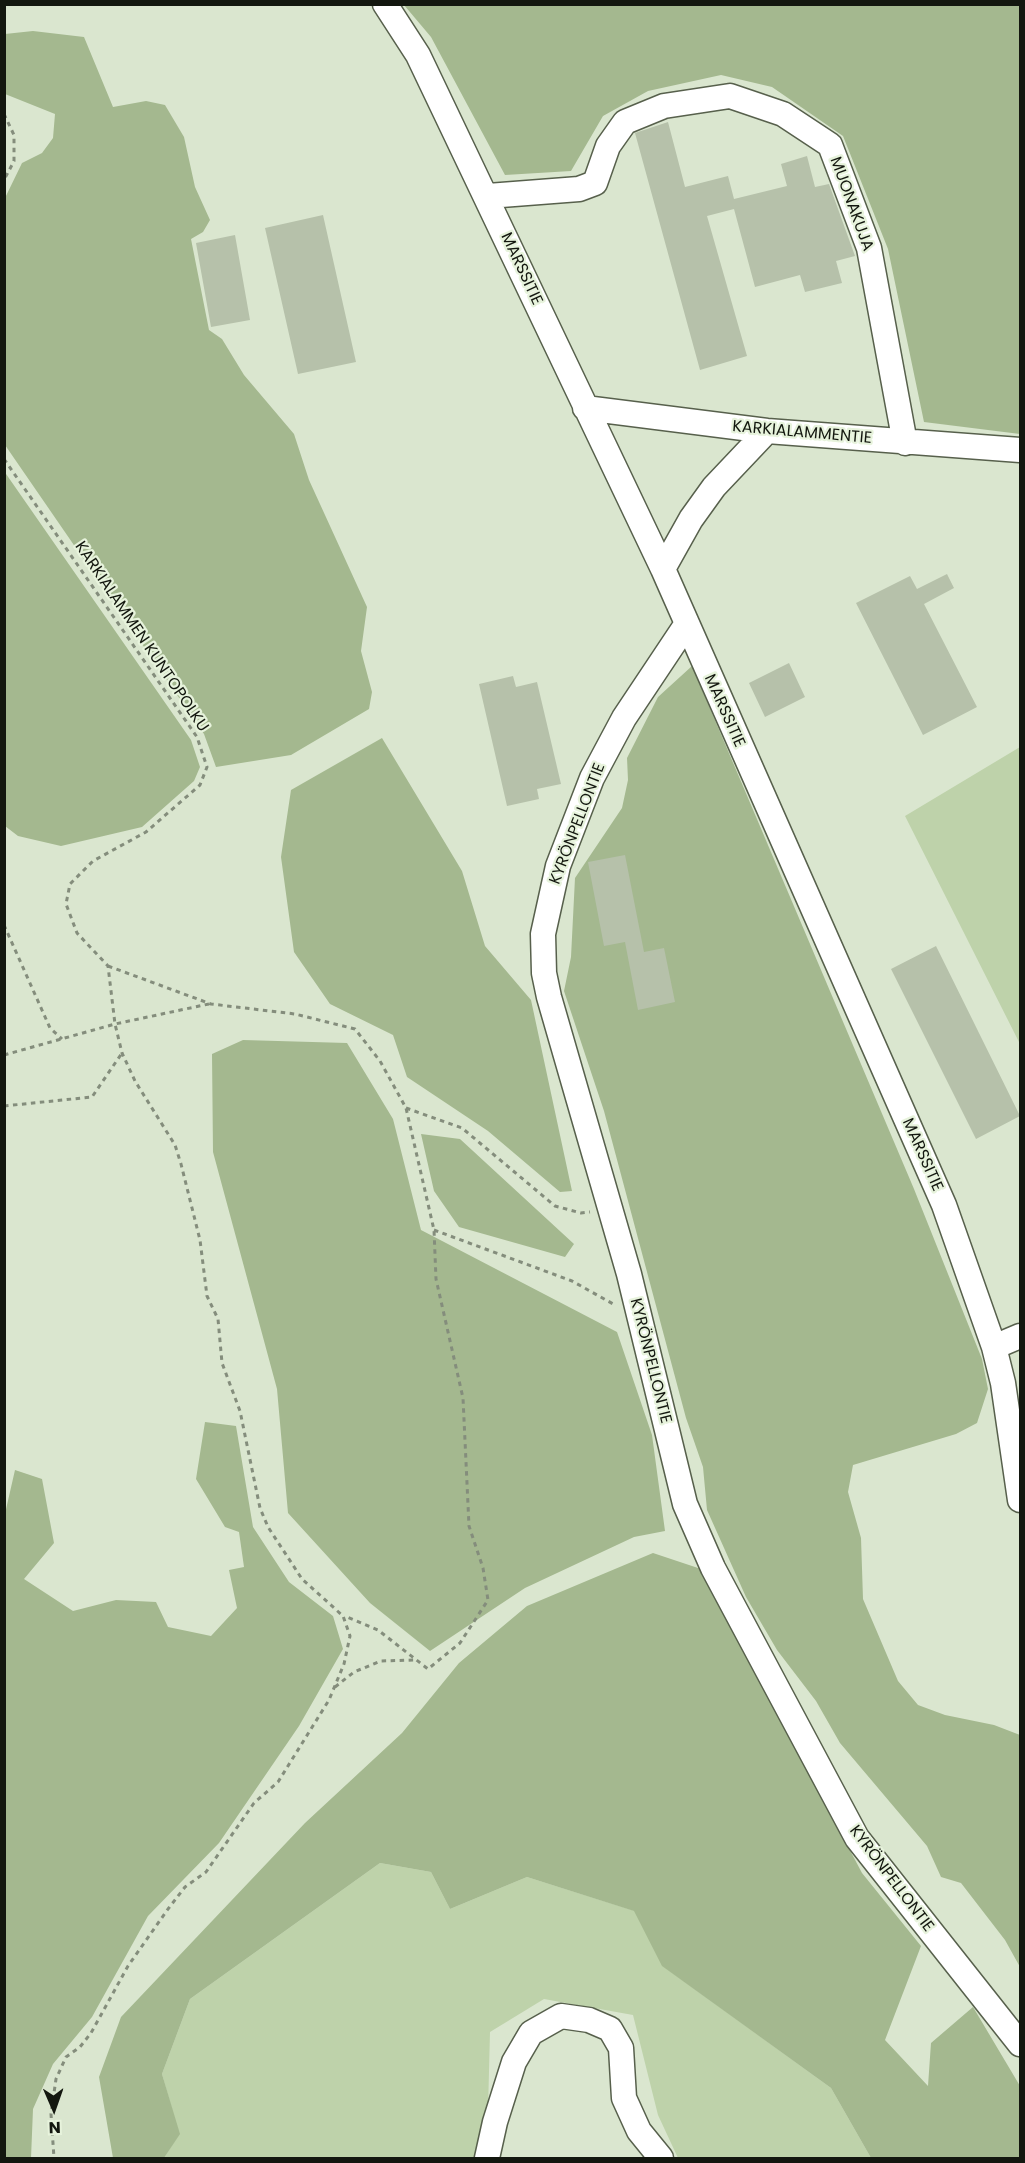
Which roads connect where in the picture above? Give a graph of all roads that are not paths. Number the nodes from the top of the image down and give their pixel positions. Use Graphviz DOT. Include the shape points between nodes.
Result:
graph roads {
  1 [pos="385,4"];
  2 [pos="488,196"];
  3 [pos="585,408"];
  4 [pos="767,431"];
  5 [pos="905,443"];
  6 [pos="1020,450"];
  7 [pos="663,569"];
  8 [pos="686,625"];
  9 [pos="1020,1336"];
  10 [pos="994,1347"];
  11 [pos="1015,1438"];
  12 [pos="1020,1500"];
  13 [pos="1020,2044"];
  14 [pos="488,2158"];
  15 [pos="661,2158"];
  1 -- 2 [label="street, MARSSITIE" via="418,55"];
  2 -- 3 [label="street, MARSSITIE"];
  2 -- 5 [label="street, MUONAKUJA" via="579,189 594,183 608,146 626,122 664,106 730,96 783,114 830,145 869,248"];
  3 -- 4 [label="street, KARKIALAMMENTIE"];
  3 -- 7 [label="street, MARSSITIE"];
  4 -- 5 [label="street, KARKIALAMMENTIE"];
  4 -- 7 [label="street" via="714,487"];
  5 -- 6 [label="street, KARKIALAMMENTIE"];
  7 -- 8 [label="street, MARSSITIE"];
  8 -- 10 [label="street, MARSSITIE" via="944,1205"];
  8 -- 13 [label="street, KYRÖNPELLONTIE" via="624,718 592,778 558,866 543,934 549,998 611,1209 685,1504 712,1568 857,1838"];
  9 -- 10 [label="street"];
  10 -- 11 [label="street, MARSSITIE"];
  11 -- 12 [label="street, MARSSITIE"];
  14 -- 15 [label="street" via="514,2062 531,2033 561,2016 589,2020 610,2029 621,2048 624,2098 639,2131"];
}
